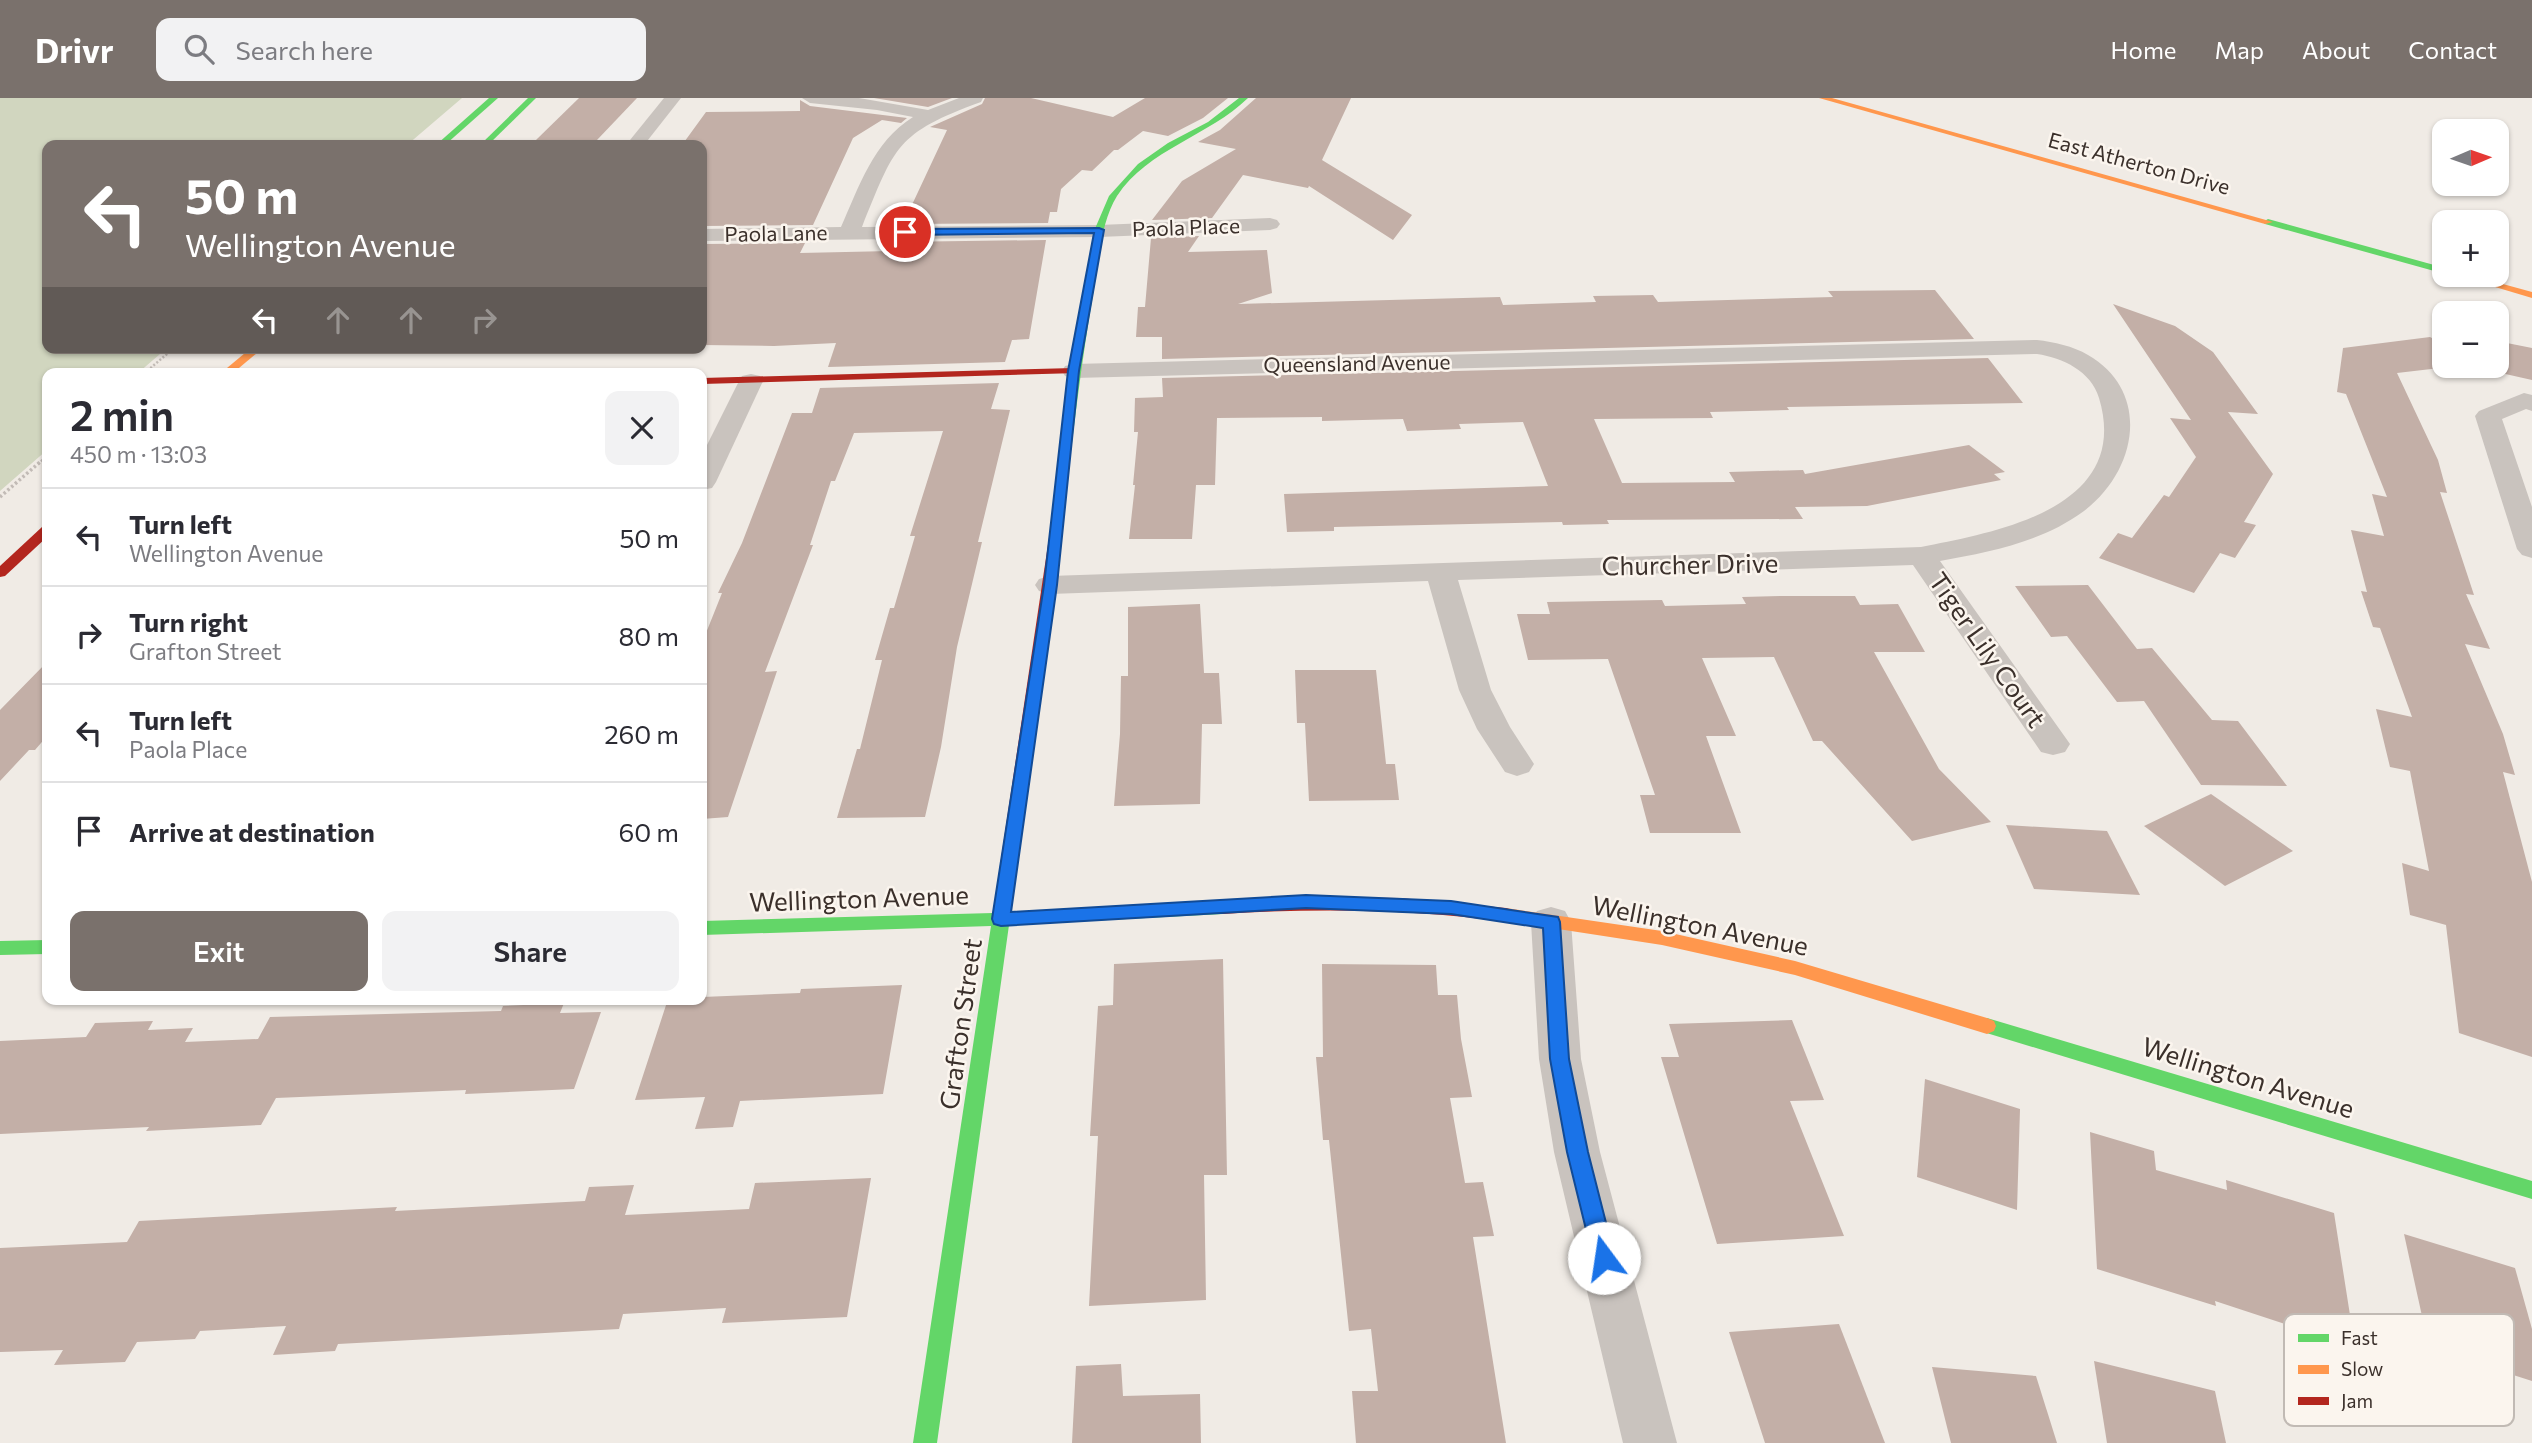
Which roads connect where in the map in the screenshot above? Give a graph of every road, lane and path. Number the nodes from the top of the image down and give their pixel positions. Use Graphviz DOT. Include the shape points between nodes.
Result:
graph roads {
  1 [pos="494,98"];
  2 [pos="532,98"];
  3 [pos="673,98"];
  4 [pos="689,98"];
  5 [pos="810,98"];
  6 [pos="975,98"];
  7 [pos="1244,98"];
  8 [pos="1823,98"];
  9 [pos="931,116"];
  10 [pos="446,140"];
  11 [pos="489,140"];
  12 [pos="639,140"];
  13 [pos="1270,224"];
  14 [pos="1099,230"];
  15 [pos="849,233"];
  16 [pos="707,235"];
  17 [pos="2432,267"];
  18 [pos="2503,287"];
  19 [pos="2532,295"];
  20 [pos="2012,348"];
  21 [pos="167,354"];
  22 [pos="246,354"];
  23 [pos="224,365"];
  24 [pos="151,368"];
  25 [pos="1074,371"];
  26 [pos="707,381"];
  27 [pos="751,381"];
  28 [pos="2528,402"];
  29 [pos="42,460"];
  30 [pos="707,472"];
  31 [pos="0,496"];
  32 [pos="42,535"];
  33 [pos="2532,549"];
  34 [pos="1922,556"];
  35 [pos="1440,571"];
  36 [pos="0,573"];
  37 [pos="1051,585"];
  38 [pos="2053,744"];
  39 [pos="1517,764"];
  40 [pos="1001,919"];
  41 [pos="1552,922"];
  42 [pos="707,928"];
  43 [pos="42,947"];
  44 [pos="0,948"];
  45 [pos="2532,1190"];
  46 [pos="925,1443"];
  47 [pos="1650,1443"];
  1 -- 10 [label="street"];
  2 -- 11 [label="street"];
  3 -- 4 [label="street"];
  3 -- 12 [label="street"];
  5 -- 9 [label="street"];
  6 -- 9 [label="street"];
  7 -- 14 [label="street, Grafton Street" via="1211,124 1141,166 1113,196"];
  8 -- 17 [label="street, East Atherton Drive"];
  9 -- 15 [label="street" via="902,132 884,155"];
  13 -- 14 [label="street, Paola Place"];
  14 -- 15 [label="street, Paola Place"];
  14 -- 25 [label="street, Grafton Street"];
  15 -- 16 [label="street, Paola Lane"];
  18 -- 19 [label="street"];
  20 -- 25 [label="street, Queensland Avenue"];
  20 -- 34 [label="street, Churcher Drive" via="2052,349 2093,369 2105,383 2117,412 2117,451 2099,485 2036,528"];
  21 -- 24 [label="path"];
  22 -- 23 [label="street"];
  25 -- 27 [label="street, Queensland Avenue"];
  25 -- 37 [label="street, Grafton Street"];
  26 -- 27 [label="street, Queensland Avenue"];
  27 -- 30 [label="street"];
  28 -- 33 [label="street" via="2488,416"];
  29 -- 31 [label="path"];
  32 -- 36 [label="street"];
  34 -- 35 [label="street, Churcher Drive"];
  34 -- 38 [label="street, Tiger Lily Court"];
  35 -- 37 [label="street, Churcher Drive"];
  35 -- 39 [label="street" via="1475,690"];
  37 -- 40 [label="street, Grafton Street"];
  40 -- 41 [label="street, Wellington Avenue" via="1306,902 1451,908"];
  40 -- 42 [label="street, Wellington Avenue"];
  40 -- 46 [label="street, Grafton Street"];
  41 -- 45 [label="street, Wellington Avenue" via="1662,938 1795,968"];
  41 -- 47 [label="street" via="1562,1072 1577,1152"];
  43 -- 44 [label="street"];
}
